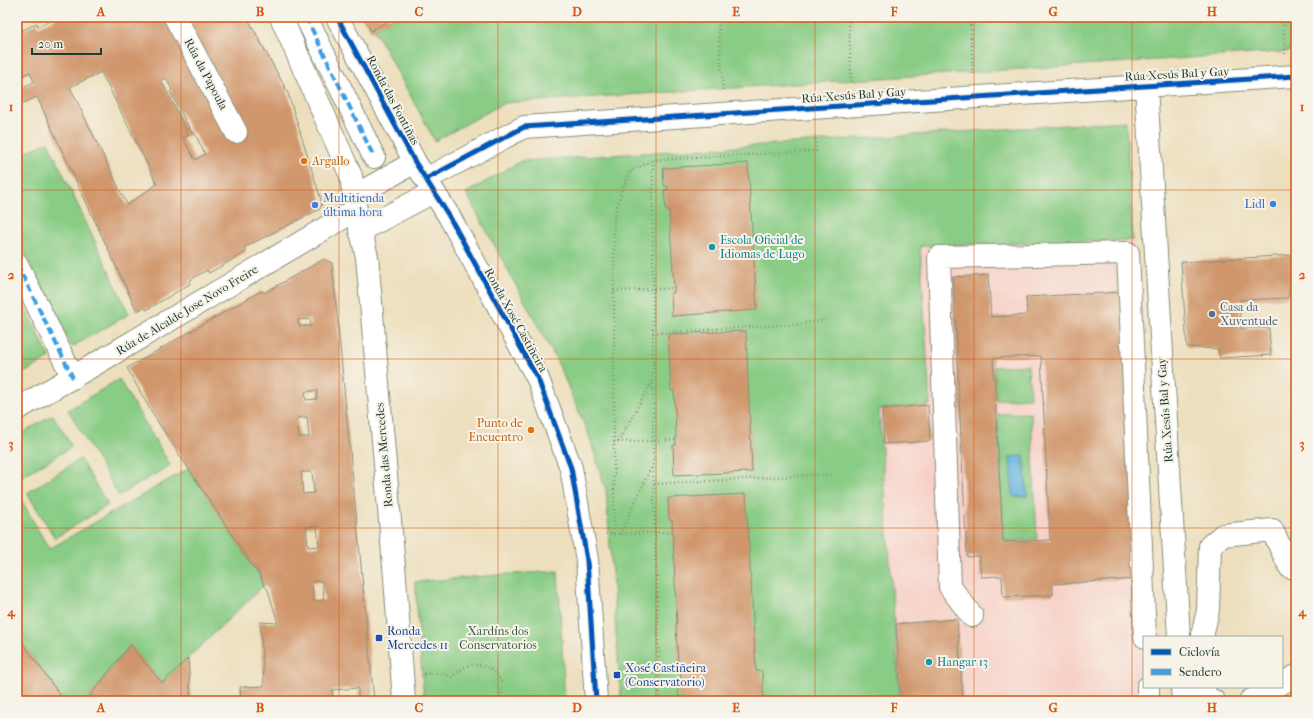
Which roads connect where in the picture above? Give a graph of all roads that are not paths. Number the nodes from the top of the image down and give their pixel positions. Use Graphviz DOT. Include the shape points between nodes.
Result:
graph roads {
  1 [pos="175,17"];
  2 [pos="281,17"];
  3 [pos="306,17"];
  4 [pos="337,17"];
  5 [pos="1296,76"];
  6 [pos="1146,86"];
  7 [pos="236,132"];
  8 [pos="374,157"];
  9 [pos="425,177"];
  10 [pos="355,203"];
  11 [pos="360,231"];
  12 [pos="17,264"];
  13 [pos="73,378"];
  14 [pos="17,409"];
  15 [pos="1296,568"];
  16 [pos="1208,582"];
  17 [pos="1176,583"];
  18 [pos="972,616"];
  19 [pos="1145,636"];
  20 [pos="1179,636"];
  21 [pos="1203,636"];
  22 [pos="1296,676"];
  23 [pos="1283,682"];
  24 [pos="1148,688"];
  25 [pos="1182,688"];
  26 [pos="1204,688"];
  27 [pos="1273,688"];
  28 [pos="404,701"];
  29 [pos="596,701"];
  30 [pos="1148,701"];
  31 [pos="1183,701"];
  32 [pos="1214,701"];
  33 [pos="1250,701"];
  1 -- 7 [label="street, Rúa da Papoula"];
  2 -- 10 [label="street" via="351,176"];
  3 -- 8 [label="street"];
  4 -- 9 [label="street, Ronda das Fontiñas"];
  5 -- 6 [label="street, Rúa Xesús Bal y Gay"];
  6 -- 9 [label="street, Rúa Xesús Bal y Gay" via="524,127"];
  6 -- 17 [label="street, Rúa Xesús Bal y Gay"];
  9 -- 10 [label="street, Rúa de Alcalde Jose Novo Freire"];
  9 -- 11 [label="street"];
  9 -- 29 [label="street, Ronda Xosé Castiñeira" via="538,378 571,468 587,560"];
  10 -- 11 [label="street, Ronda das Mercedes"];
  10 -- 13 [label="street, Rúa de Alcalde Jose Novo Freire"];
  11 -- 28 [label="street, Ronda das Mercedes" via="367,257"];
  12 -- 13 [label="street"];
  13 -- 14 [label="street, Rúa de Alcalde Jose Novo Freire"];
  15 -- 16 [label="street" via="1290,567 1272,530 1223,535 1210,546"];
  16 -- 17 [label="street"];
  16 -- 21 [label="street" via="1208,610"];
  17 -- 20 [label="street, Rúa Xesús Bal y Gay"];
  18 -- 19 [label="street" via="950,586 940,257 1128,253"];
  22 -- 23 [label="street"];
  24 -- 30 [label="street"];
  25 -- 31 [label="street"];
  26 -- 32 [label="street" via="1204,696"];
  27 -- 33 [label="street"];
}
